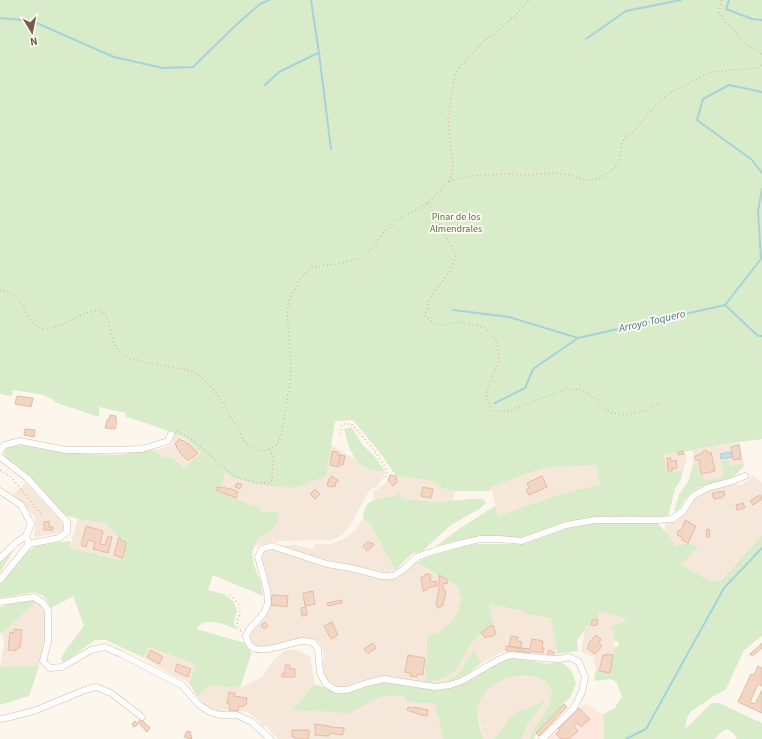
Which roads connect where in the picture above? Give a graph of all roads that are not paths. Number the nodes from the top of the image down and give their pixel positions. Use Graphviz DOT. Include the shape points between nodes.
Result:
graph roads {
  1 [pos="170,434"];
  2 [pos="0,451"];
  3 [pos="0,457"];
  4 [pos="745,476"];
  5 [pos="0,491"];
  6 [pos="26,536"];
  7 [pos="30,544"];
  8 [pos="0,558"];
  9 [pos="0,580"];
  10 [pos="0,602"];
  11 [pos="142,717"];
  12 [pos="0,719"];
  13 [pos="270,739"];
  14 [pos="542,739"];
  1 -- 2 [label="street" via="168,442 142,449 66,450 20,442 5,445"];
  3 -- 7 [label="street" via="27,478 67,522 67,532 59,538"];
  4 -- 14 [label="street" via="707,488 693,496 682,512 672,519 595,520 566,525 522,541 480,539 417,557 404,570 393,576 327,564 272,546 262,549 258,557 268,603 264,613 246,636 252,647 261,649 302,641 313,642 318,649 320,673 326,684 336,690 347,690 384,679 435,687 450,685 510,655 559,659 569,657 579,662 585,677 582,692 574,708"];
  5 -- 6 [label="street" via="21,505 31,524"];
  6 -- 7 [label="street"];
  6 -- 8 [label="street"];
  7 -- 9 [label="street"];
  10 -- 13 [label="street" via="34,597 43,603 48,610 48,642 43,661 50,668 62,667 91,650 105,647 182,685 198,704 210,712 220,715 237,714 252,722"];
  11 -- 12 [label="street" via="111,693 96,687 34,711"];
}
